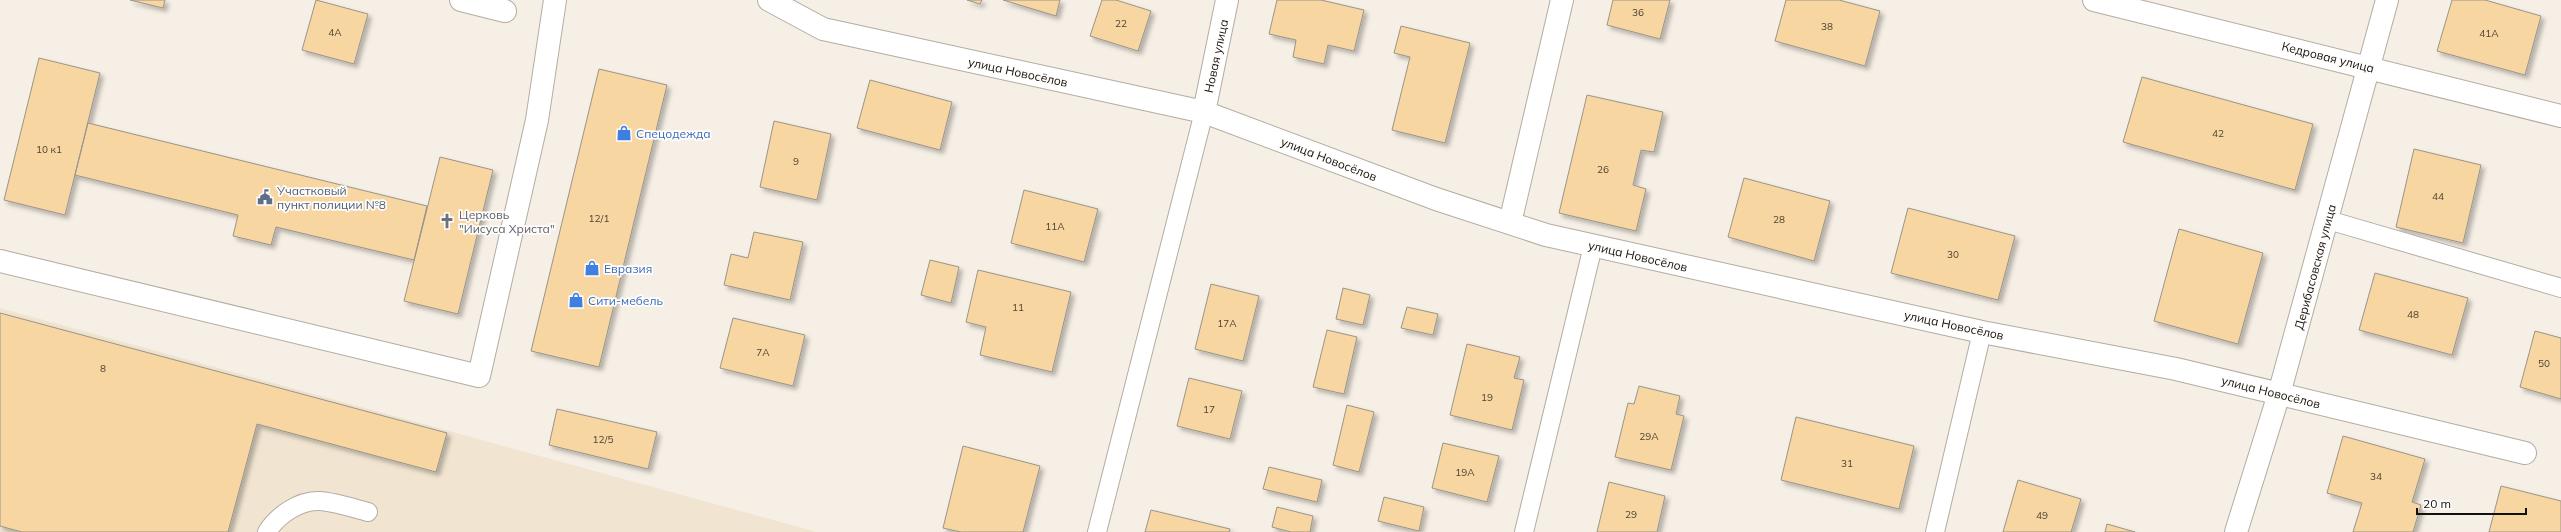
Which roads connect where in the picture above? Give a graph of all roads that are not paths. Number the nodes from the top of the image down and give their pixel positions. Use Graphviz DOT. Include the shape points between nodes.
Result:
graph roads {
  1 [pos="461,0"];
  2 [pos="555,0"];
  3 [pos="769,0"];
  4 [pos="1227,0"];
  5 [pos="1562,0"];
  6 [pos="2094,0"];
  7 [pos="2387,0"];
  8 [pos="505,11"];
  9 [pos="2369,67"];
  10 [pos="1204,112"];
  11 [pos="2561,116"];
  12 [pos="2328,220"];
  13 [pos="1510,223"];
  14 [pos="1593,246"];
  15 [pos="0,261"];
  16 [pos="2561,288"];
  17 [pos="1982,332"];
  18 [pos="2279,394"];
  19 [pos="2525,453"];
  20 [pos="368,512"];
  21 [pos="267,532"];
  22 [pos="1097,532"];
  23 [pos="1524,532"];
  24 [pos="1935,532"];
  25 [pos="2236,532"];
  1 -- 8 [label="street"];
  2 -- 15 [label="street" via="538,120 478,376"];
  3 -- 10 [label="street, улица Новосёлов" via="823,29"];
  4 -- 10 [label="street, Новая улица"];
  5 -- 13 [label="street"];
  6 -- 9 [label="street, Кедровая улица"];
  7 -- 9 [label="street, Дерибасовская улица"];
  9 -- 11 [label="street, Кедровая улица"];
  9 -- 12 [label="street, Дерибасовская улица"];
  10 -- 13 [label="street, улица Новосёлов" via="1436,199"];
  10 -- 22 [label="lane"];
  12 -- 16 [label="lane"];
  12 -- 18 [label="street, Дерибасовская улица"];
  13 -- 14 [label="street, улица Новосёлов"];
  14 -- 17 [label="street, улица Новосёлов"];
  14 -- 23 [label="lane"];
  17 -- 18 [label="street, улица Новосёлов" via="2176,369"];
  17 -- 24 [label="lane"];
  18 -- 19 [label="street, улица Новосёлов"];
  18 -- 25 [label="street, Дерибасовская улица"];
  20 -- 21 [label="lane" via="318,501 298,506 275,519"];
}
